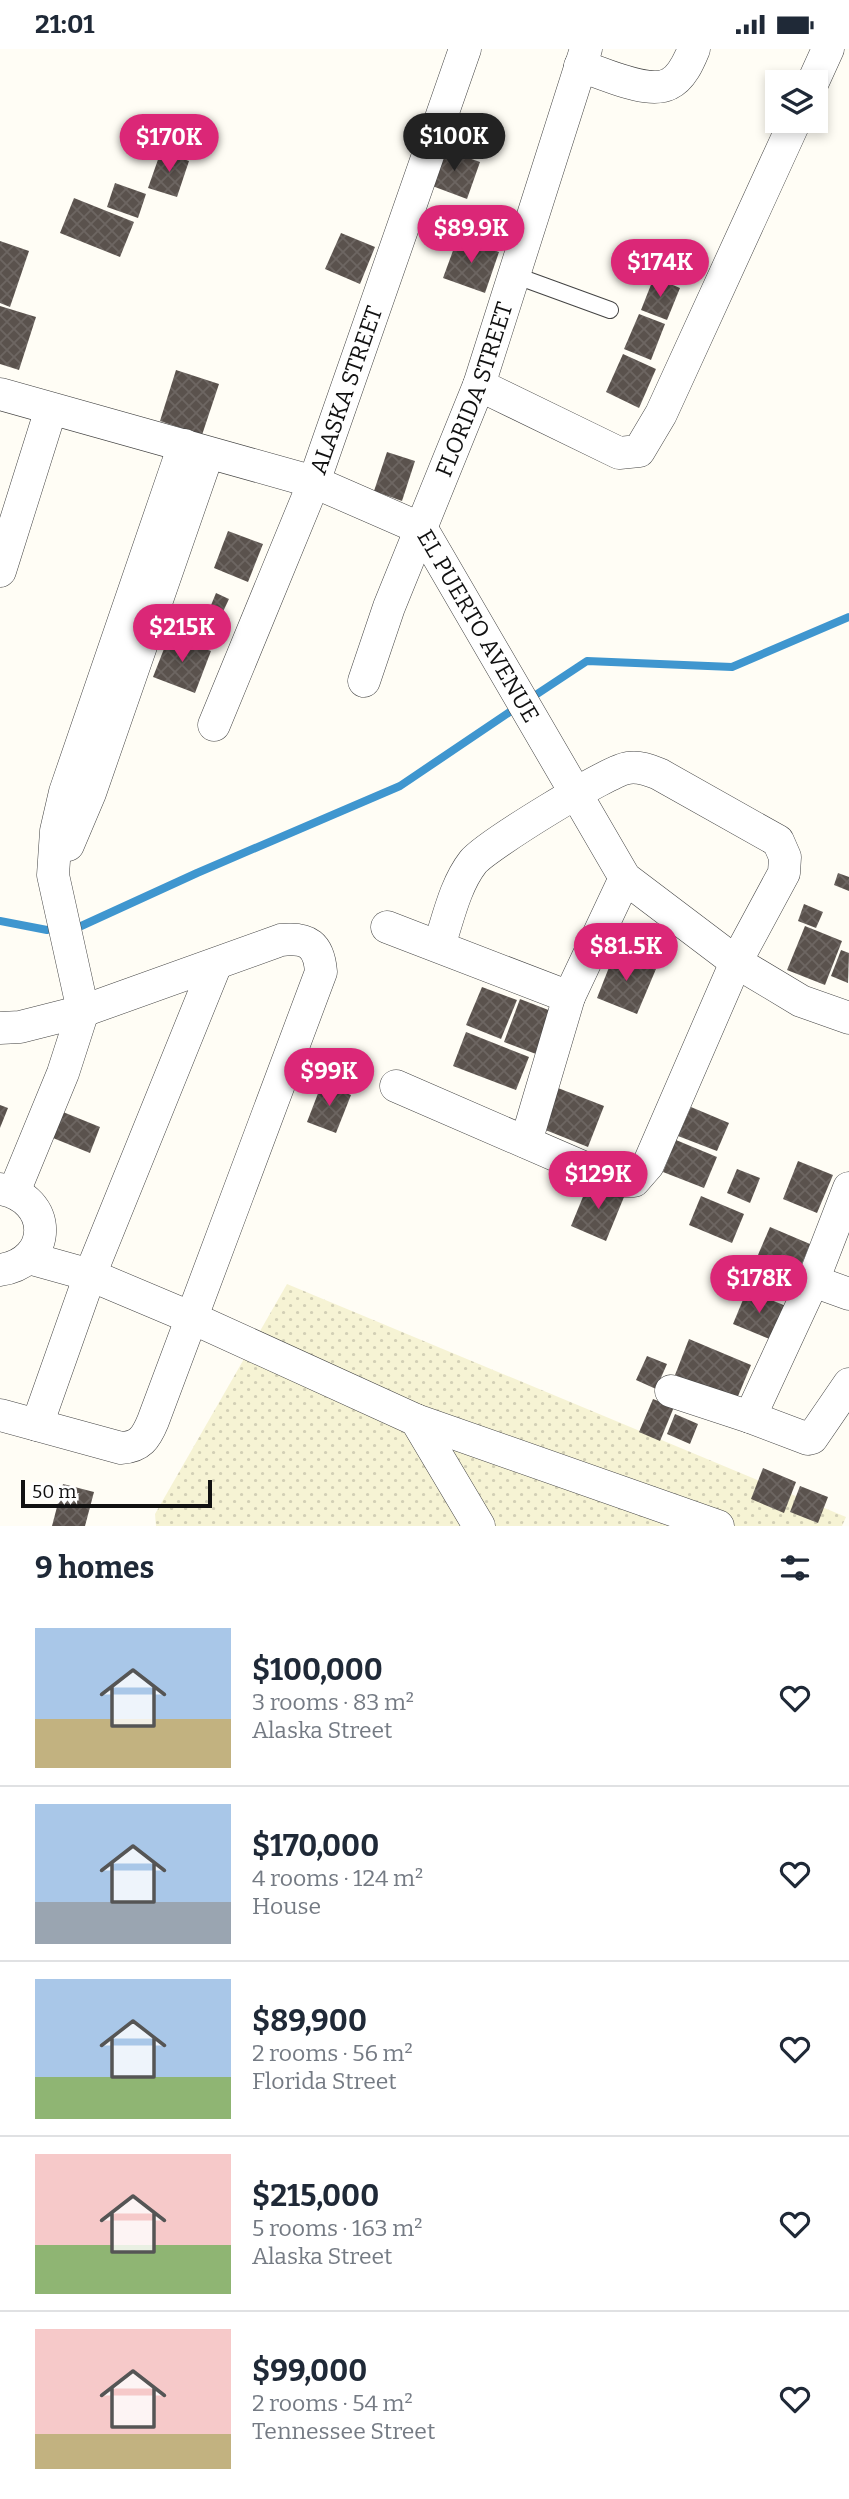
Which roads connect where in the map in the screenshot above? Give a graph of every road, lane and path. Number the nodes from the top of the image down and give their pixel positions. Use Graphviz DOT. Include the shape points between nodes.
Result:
graph roads {
  1 [pos="465,49"];
  2 [pos="694,49"];
  3 [pos="828,49"];
  4 [pos="583,57"];
  5 [pos="818,70"];
  6 [pos="790,133"];
  7 [pos="514,275"];
  8 [pos="610,310"];
  9 [pos="479,385"];
  10 [pos="0,394"];
  11 [pos="51,409"];
  12 [pos="196,449"];
  13 [pos="314,482"];
  14 [pos="422,529"];
  15 [pos="0,571"];
  16 [pos="364,681"];
  17 [pos="214,725"];
  18 [pos="575,795"];
  19 [pos="625,878"];
  20 [pos="387,927"];
  21 [pos="439,946"];
  22 [pos="736,962"];
  23 [pos="216,964"];
  24 [pos="569,997"];
  25 [pos="83,1011"];
  26 [pos="849,1018"];
  27 [pos="0,1028"];
  28 [pos="396,1086"];
  29 [pos="526,1142"];
  30 [pos="849,1188"];
  31 [pos="7,1190"];
  32 [pos="30,1258"];
  33 [pos="0,1270"];
  34 [pos="90,1275"];
  35 [pos="813,1281"];
  36 [pos="849,1294"];
  37 [pos="192,1318"];
  38 [pos="849,1384"];
  39 [pos="671,1391"];
  40 [pos="0,1415"];
  41 [pos="750,1417"];
  42 [pos="416,1420"];
  43 [pos="37,1425"];
  44 [pos="479,1526"];
  45 [pos="718,1526"];
  1 -- 13 [label="street, ALASKA STREET"];
  2 -- 4 [label="street" via="686,67 670,84 650,89"];
  3 -- 5 [label="street"];
  4 -- 7 [label="street, FLORIDA STREET"];
  6 -- 9 [label="street" via="661,414 639,451 619,453"];
  7 -- 8 [label="lane"];
  7 -- 9 [label="street, FLORIDA STREET"];
  9 -- 14 [label="street, FLORIDA STREET"];
  10 -- 11 [label="street, EL PUERTO AVENUE"];
  11 -- 12 [label="street, EL PUERTO AVENUE"];
  11 -- 15 [label="street"];
  12 -- 13 [label="street, EL PUERTO AVENUE"];
  12 -- 25 [label="street" via="65,792 56,831 53,875"];
  13 -- 14 [label="street, EL PUERTO AVENUE"];
  13 -- 17 [label="street, ALASKA STREET"];
  14 -- 16 [label="street, FLORIDA STREET"];
  14 -- 18 [label="street, EL PUERTO AVENUE"];
  18 -- 19 [label="street, EL PUERTO AVENUE"];
  18 -- 21 [label="street" via="473,862"];
  18 -- 22 [label="street" via="627,768 643,768 778,841 785,856 784,873"];
  19 -- 22 [label="street, EL PUERTO AVENUE"];
  19 -- 24 [label="street"];
  20 -- 21 [label="street"];
  21 -- 24 [label="street"];
  22 -- 26 [label="street, EL PUERTO AVENUE" via="800,1001"];
  22 -- 29 [label="street" via="648,1165 634,1181 615,1181"];
  23 -- 25 [label="street"];
  23 -- 34 [label="street"];
  23 -- 37 [label="street" via="281,940 296,939 311,945 320,956 321,972"];
  24 -- 29 [label="street"];
  25 -- 27 [label="street"];
  25 -- 31 [label="street" via="63,1073"];
  28 -- 29 [label="street"];
  30 -- 35 [label="street"];
  31 -- 32 [label="street" via="27,1200 37,1213 38,1244"];
  32 -- 33 [label="street" via="17,1267"];
  32 -- 34 [label="street"];
  34 -- 37 [label="street"];
  34 -- 43 [label="street"];
  35 -- 36 [label="street"];
  35 -- 41 [label="street"];
  37 -- 42 [label="street"];
  37 -- 43 [label="street" via="142,1442 121,1448"];
  38 -- 41 [label="street" via="812,1438"];
  39 -- 41 [label="street"];
  40 -- 43 [label="street"];
  42 -- 44 [label="street"];
  42 -- 45 [label="street"];
}
